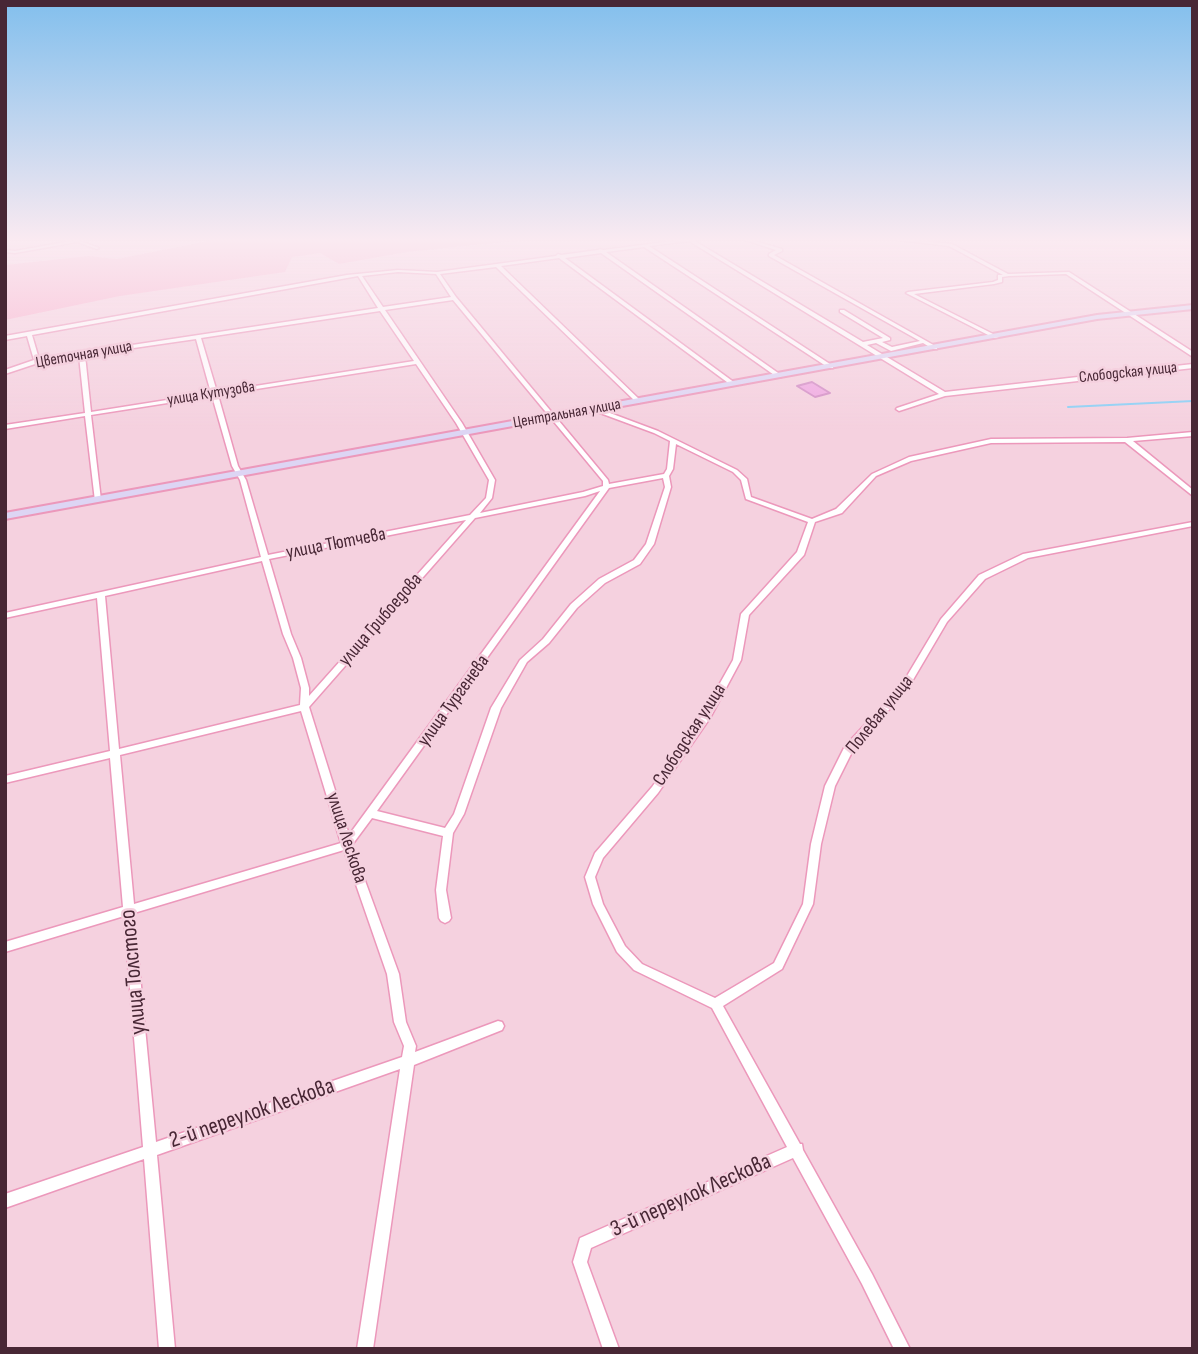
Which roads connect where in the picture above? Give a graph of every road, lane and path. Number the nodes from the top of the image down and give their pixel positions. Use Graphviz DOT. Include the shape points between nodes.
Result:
graph roads {
  1 [pos="193,303"];
  2 [pos="377,303"];
  3 [pos="423,303"];
  4 [pos="458,303"];
  5 [pos="537,303"];
  6 [pos="623,303"];
  7 [pos="676,303"];
  8 [pos="733,303"];
  9 [pos="794,303"];
  10 [pos="856,303"];
  11 [pos="928,303"];
  12 [pos="1116,303"];
  13 [pos="1190,308"];
  14 [pos="382,310"];
  15 [pos="842,312"];
  16 [pos="1130,312"];
  17 [pos="29,333"];
  18 [pos="198,336"];
  19 [pos="996,337"];
  20 [pos="5,338"];
  21 [pos="876,341"];
  22 [pos="920,343"];
  23 [pos="862,344"];
  24 [pos="935,348"];
  25 [pos="82,354"];
  26 [pos="1193,355"];
  27 [pos="883,358"];
  28 [pos="37,361"];
  29 [pos="418,362"];
  30 [pos="1193,366"];
  31 [pos="831,367"];
  32 [pos="5,372"];
  33 [pos="779,376"];
  34 [pos="733,384"];
  35 [pos="213,393"];
  36 [pos="944,394"];
  37 [pos="638,401"];
  38 [pos="594,409"];
  39 [pos="899,410"];
  40 [pos="88,414"];
  41 [pos="553,416"];
  42 [pos="5,427"];
  43 [pos="462,433"];
  44 [pos="1193,434"];
  45 [pos="1126,440"];
  46 [pos="673,441"];
  47 [pos="240,473"];
  48 [pos="666,476"];
  49 [pos="606,488"];
  50 [pos="1193,494"];
  51 [pos="97,500"];
  52 [pos="5,516"];
  53 [pos="471,517"];
  54 [pos="812,521"];
  55 [pos="1193,524"];
  56 [pos="265,558"];
  57 [pos="101,596"];
  58 [pos="5,616"];
  59 [pos="304,707"];
  60 [pos="113,752"];
  61 [pos="5,780"];
  62 [pos="372,814"];
  63 [pos="448,833"];
  64 [pos="347,845"];
  65 [pos="128,910"];
  66 [pos="445,918"];
  67 [pos="5,947"];
  68 [pos="716,1003"];
  69 [pos="498,1026"];
  70 [pos="408,1061"];
  71 [pos="149,1149"];
  72 [pos="797,1149"];
  73 [pos="5,1201"];
  74 [pos="167,1349"];
  75 [pos="365,1349"];
  76 [pos="611,1349"];
  77 [pos="902,1349"];
  1 -- 17 [label="street"];
  2 -- 14 [label="street, улица Грибоедова"];
  3 -- 14 [label="street, Цветочная улица"];
  4 -- 41 [label="street"];
  5 -- 37 [label="street"];
  6 -- 34 [label="street"];
  7 -- 33 [label="street"];
  8 -- 31 [label="street"];
  9 -- 23 [label="street"];
  10 -- 24 [label="street"];
  11 -- 19 [label="street"];
  12 -- 16 [label="street"];
  13 -- 16 [label="street, Центральная улица"];
  14 -- 18 [label="street, Цветочная улица"];
  14 -- 29 [label="street, улица Грибоедова"];
  15 -- 21 [label="street" via="888,339"];
  16 -- 19 [label="street, Центральная улица"];
  16 -- 26 [label="street"];
  17 -- 20 [label="street"];
  17 -- 28 [label="street"];
  18 -- 25 [label="street, Цветочная улица"];
  18 -- 35 [label="street, улица Лескова"];
  19 -- 24 [label="street, Центральная улица"];
  21 -- 22 [label="street" via="891,349"];
  21 -- 23 [label="street"];
  23 -- 27 [label="street"];
  24 -- 27 [label="street, Центральная улица"];
  25 -- 28 [label="street, Цветочная улица"];
  25 -- 40 [label="street"];
  27 -- 31 [label="street, Центральная улица"];
  27 -- 36 [label="street"];
  28 -- 32 [label="street, Цветочная улица"];
  29 -- 35 [label="street, улица Кутузова"];
  29 -- 43 [label="street, улица Грибоедова"];
  30 -- 36 [label="street, Слободская улица"];
  31 -- 33 [label="street, Центральная улица"];
  33 -- 34 [label="street, Центральная улица"];
  34 -- 37 [label="street, Центральная улица"];
  35 -- 40 [label="street, улица Кутузова"];
  35 -- 47 [label="street, улица Лескова"];
  36 -- 39 [label="street, Слободская улица"];
  37 -- 38 [label="street, Центральная улица"];
  38 -- 41 [label="street, Центральная улица"];
  38 -- 46 [label="street"];
  40 -- 42 [label="street, улица Кутузова"];
  40 -- 51 [label="street"];
  41 -- 43 [label="street, Центральная улица"];
  41 -- 49 [label="street" via="606,481"];
  43 -- 47 [label="street, Центральная улица"];
  43 -- 53 [label="street, улица Грибоедова" via="492,486 489,498"];
  44 -- 45 [label="street"];
  45 -- 50 [label="street"];
  45 -- 54 [label="street" via="991,441 909,459 874,475 839,511"];
  46 -- 48 [label="street"];
  46 -- 54 [label="street" via="734,471 744,479 748,498"];
  47 -- 51 [label="street, Центральная улица"];
  47 -- 56 [label="street, улица Лескова"];
  48 -- 49 [label="street, улица Тютчева"];
  48 -- 63 [label="street" via="668,487 650,544 637,562 602,580 524,660 496,708"];
  49 -- 53 [label="street, улица Тютчева"];
  49 -- 62 [label="street, улица Тургенева"];
  51 -- 52 [label="street, Центральная улица"];
  53 -- 56 [label="street, улица Тютчева"];
  53 -- 59 [label="street, улица Грибоедова"];
  54 -- 68 [label="street, Слободская улица" via="801,554 745,614 737,660 705,718 599,856 590,877 621,949 638,967"];
  55 -- 68 [label="street, Полевая улица" via="1026,556 982,577 944,621 904,688 850,746 830,786 808,904 778,966"];
  56 -- 57 [label="street, улица Тютчева"];
  56 -- 59 [label="street, улица Лескова" via="305,688"];
  57 -- 58 [label="street, улица Тютчева"];
  57 -- 60 [label="street, улица Толстого"];
  59 -- 60 [label="street"];
  59 -- 64 [label="street, улица Лескова"];
  60 -- 61 [label="street"];
  60 -- 65 [label="street, улица Толстого"];
  62 -- 63 [label="street"];
  62 -- 64 [label="street, улица Тургенева"];
  63 -- 66 [label="street" via="441,890"];
  64 -- 65 [label="street"];
  64 -- 70 [label="street, улица Лескова" via="393,974 400,1023 410,1046"];
  65 -- 67 [label="street"];
  65 -- 71 [label="street, улица Толстого"];
  68 -- 72 [label="street, 3-й переулок Лескова"];
  69 -- 70 [label="street, 2-й переулок Лескова"];
  70 -- 71 [label="street, 2-й переулок Лескова"];
  70 -- 75 [label="street, улица Лескова"];
  71 -- 73 [label="street, 2-й переулок Лескова"];
  71 -- 74 [label="street, улица Толстого"];
  72 -- 76 [label="street, 3-й переулок Лескова" via="585,1243 580,1262"];
  72 -- 77 [label="street, 3-й переулок Лескова"];
}
